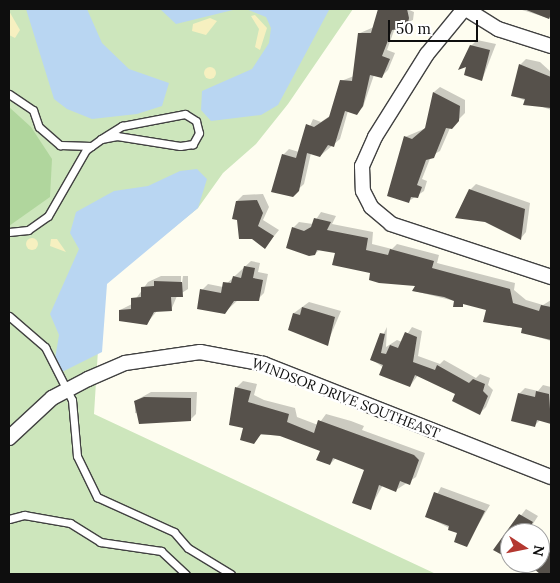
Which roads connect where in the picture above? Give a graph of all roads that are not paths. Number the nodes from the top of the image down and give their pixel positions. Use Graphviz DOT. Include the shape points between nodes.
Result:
graph roads {
  1 [pos="465,9"];
  2 [pos="551,46"];
  3 [pos="9,94"];
  4 [pos="101,139"];
  5 [pos="92,146"];
  6 [pos="9,232"];
  7 [pos="551,278"];
  8 [pos="9,316"];
  9 [pos="66,390"];
  10 [pos="9,438"];
  11 [pos="551,477"];
  12 [pos="9,519"];
  13 [pos="186,574"];
  14 [pos="232,574"];
  1 -- 2 [label="street" via="498,29"];
  1 -- 7 [label="street" via="426,54 375,137 362,166 363,191 371,207 391,224"];
  3 -- 5 [label="lane" via="33,110 39,127 60,145"];
  4 -- 4 [label="lane" via="122,126 170,114 185,114 196,121 199,132 192,144 180,146 116,136"];
  4 -- 5 [label="lane"];
  5 -- 6 [label="lane" via="75,164 48,216 28,230"];
  8 -- 9 [label="lane" via="45,348"];
  9 -- 10 [label="street, WINDSOR DRIVE SOUTHEAST" via="25,420"];
  9 -- 11 [label="street, WINDSOR DRIVE SOUTHEAST" via="125,363 200,352 232,356 292,375"];
  9 -- 14 [label="lane" via="75,414 77,456 97,497 174,532 188,548"];
  12 -- 13 [label="lane" via="24,515 70,523 100,542 161,551"];
}
